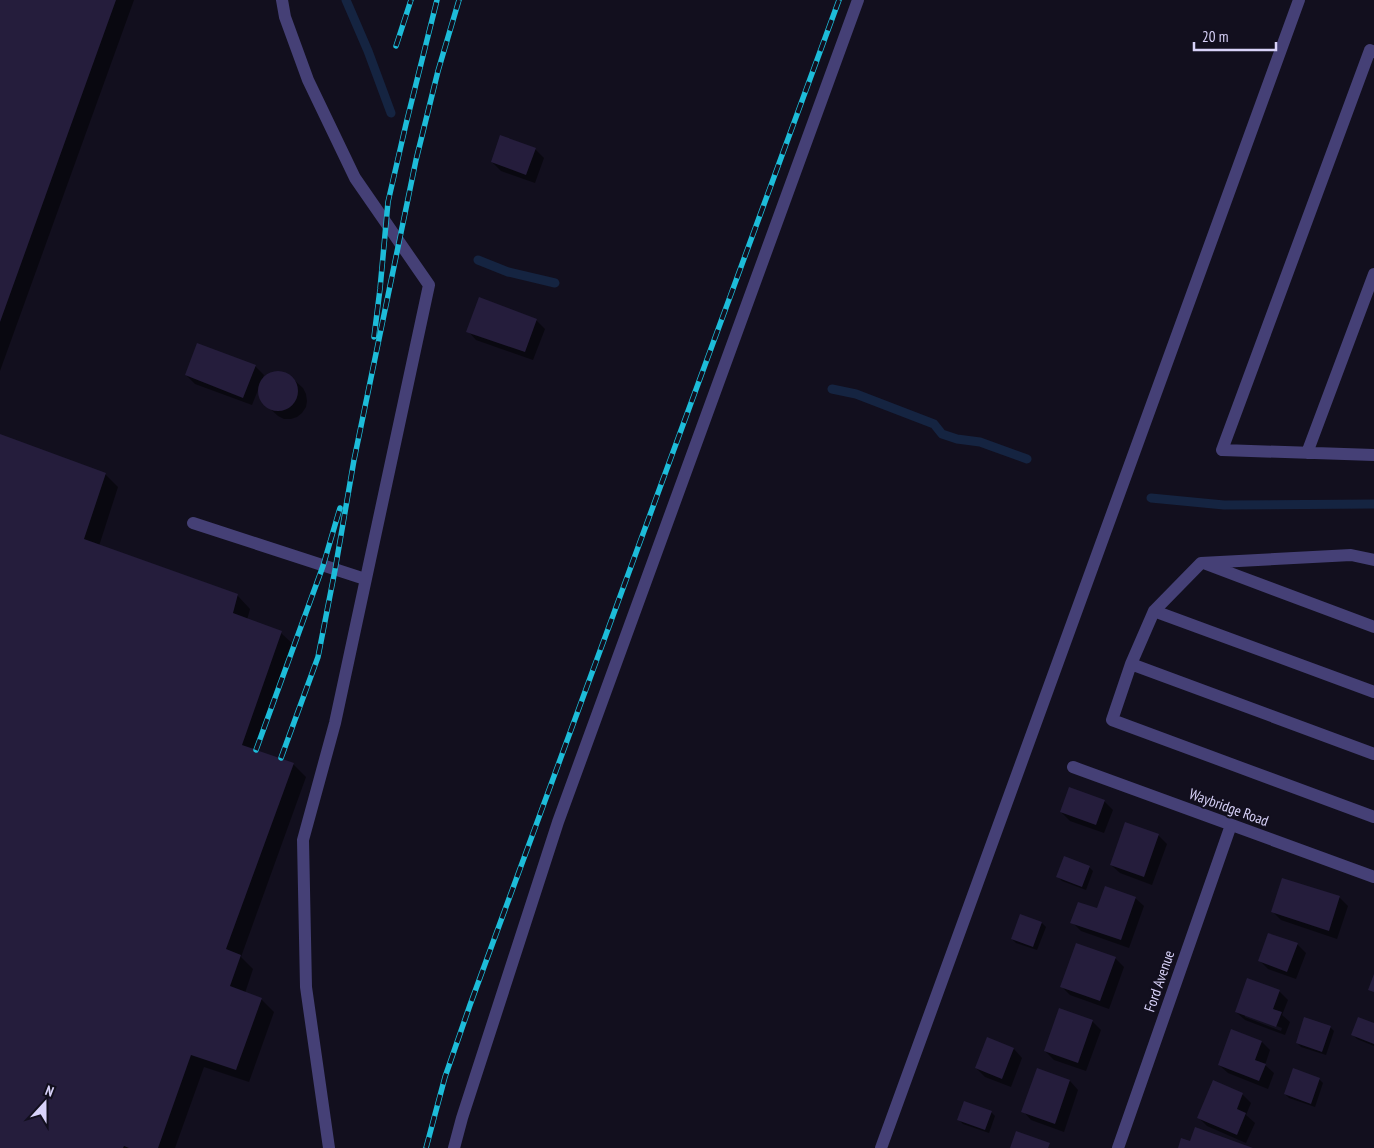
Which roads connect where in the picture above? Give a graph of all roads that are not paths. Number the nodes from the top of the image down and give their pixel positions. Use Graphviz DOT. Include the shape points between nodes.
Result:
graph roads {
  1 [pos="282,0"];
  2 [pos="858,0"];
  3 [pos="1299,0"];
  4 [pos="1374,52"];
  5 [pos="1374,274"];
  6 [pos="1307,453"];
  7 [pos="1374,455"];
  8 [pos="193,523"];
  9 [pos="1374,560"];
  10 [pos="1201,563"];
  11 [pos="365,579"];
  12 [pos="1154,611"];
  13 [pos="1374,627"];
  14 [pos="1132,664"];
  15 [pos="1374,692"];
  16 [pos="1374,754"];
  17 [pos="1073,767"];
  18 [pos="1374,817"];
  19 [pos="1231,825"];
  20 [pos="1374,877"];
  21 [pos="329,1148"];
  22 [pos="454,1148"];
  23 [pos="880,1148"];
  24 [pos="1118,1148"];
  1 -- 11 [label="street" via="308,80 355,178 429,285"];
  2 -- 22 [label="street" via="558,822"];
  3 -- 23 [label="street"];
  4 -- 6 [label="street" via="1370,50 1222,450"];
  5 -- 6 [label="street"];
  6 -- 7 [label="street"];
  8 -- 11 [label="street"];
  9 -- 10 [label="street" via="1351,555"];
  10 -- 12 [label="street"];
  10 -- 13 [label="street"];
  11 -- 21 [label="street" via="335,723 303,840 306,986"];
  12 -- 14 [label="street"];
  12 -- 15 [label="street"];
  14 -- 16 [label="street"];
  14 -- 18 [label="street" via="1112,720"];
  17 -- 19 [label="street, Waybridge Road"];
  19 -- 20 [label="street, Waybridge Road"];
  19 -- 24 [label="street, Ford Avenue"];
}
